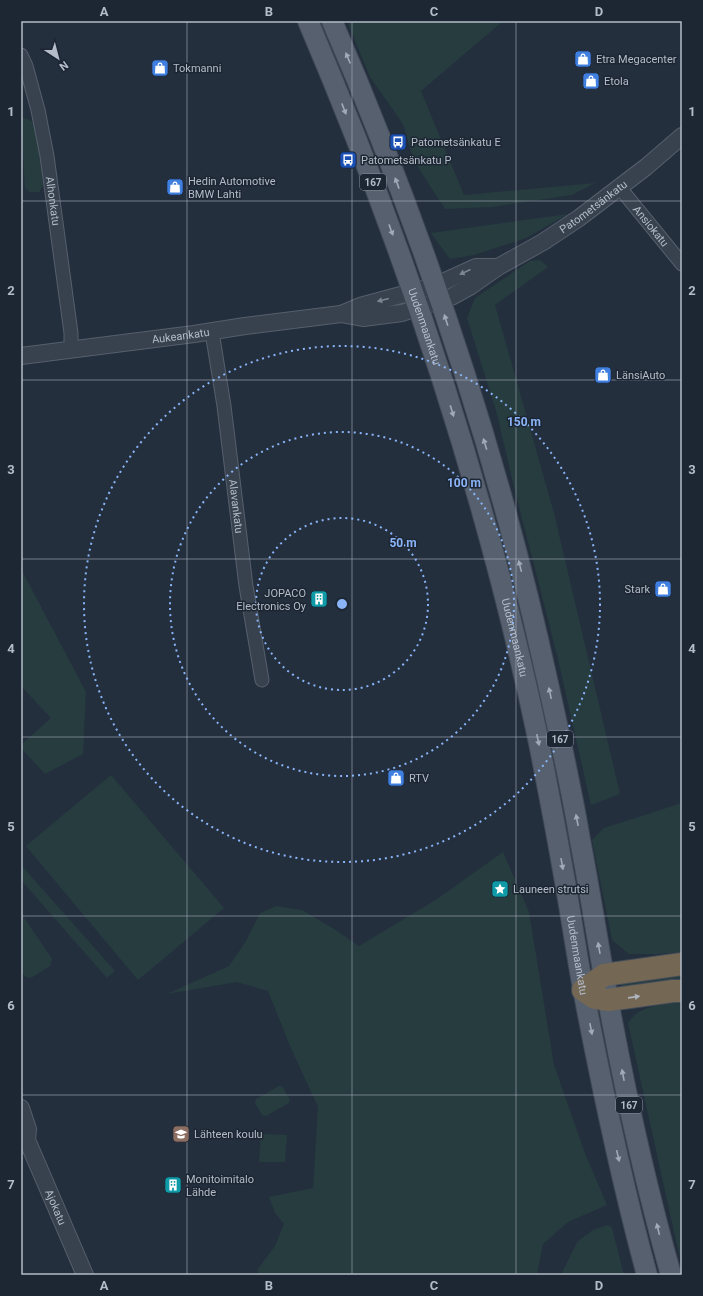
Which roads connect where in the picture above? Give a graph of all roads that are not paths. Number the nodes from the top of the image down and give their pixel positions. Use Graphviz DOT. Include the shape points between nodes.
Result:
graph roads {
  1 [pos="308,21"];
  2 [pos="332,21"];
  3 [pos="21,54"];
  4 [pos="682,136"];
  5 [pos="620,188"];
  6 [pos="682,264"];
  7 [pos="437,293"];
  8 [pos="416,300"];
  9 [pos="212,332"];
  10 [pos="71,349"];
  11 [pos="21,356"];
  12 [pos="262,680"];
  13 [pos="682,964"];
  14 [pos="604,975"];
  15 [pos="583,990"];
  16 [pos="682,991"];
  17 [pos="608,1000"];
  18 [pos="21,1108"];
  19 [pos="23,1138"];
  20 [pos="647,1273"];
  21 [pos="85,1275"];
  22 [pos="671,1275"];
  1 -- 8 [label="main road, Uudenmaankatu / 167, one-way" via="381,203"];
  7 -- 2 [label="main road, Uudenmaankatu / 167, one-way" via="384,146"];
  3 -- 10 [label="street, Alhonkatu" via="38,110 47,156"];
  4 -- 5 [label="street, Patometsänkatu"];
  5 -- 6 [label="street, Ansiokatu"];
  5 -- 7 [label="street, Patometsänkatu" via="543,242 471,286 451,297"];
  7 -- 8 [label="street, Patometsänkatu"];
  14 -- 7 [label="main road, Uudenmaankatu / 167, one-way" via="580,837 538,639 498,489"];
  8 -- 9 [label="street, Aukeankatu" via="402,313 363,318 341,314"];
  8 -- 15 [label="main road, Uudenmaankatu / 167, one-way" via="468,463 515,640 550,800"];
  9 -- 10 [label="street, Aukeankatu"];
  9 -- 12 [label="street, Alavankatu" via="224,406 246,586"];
  10 -- 11 [label="street, Aukeankatu"];
  13 -- 14 [label="highway"];
  14 -- 15 [label="highway"];
  14 -- 17 [label="main road, Uudenmaankatu / 167"];
  15 -- 17 [label="highway" via="595,998"];
  15 -- 20 [label="main road, Uudenmaankatu, one-way" via="621,1171"];
  17 -- 16 [label="highway, one-way"];
  22 -- 17 [label="main road, Uudenmaankatu / 167, one-way" via="628,1102"];
  18 -- 19 [label="street, Ajokatu" via="28,1129"];
  19 -- 21 [label="street, Ajokatu"];
}
